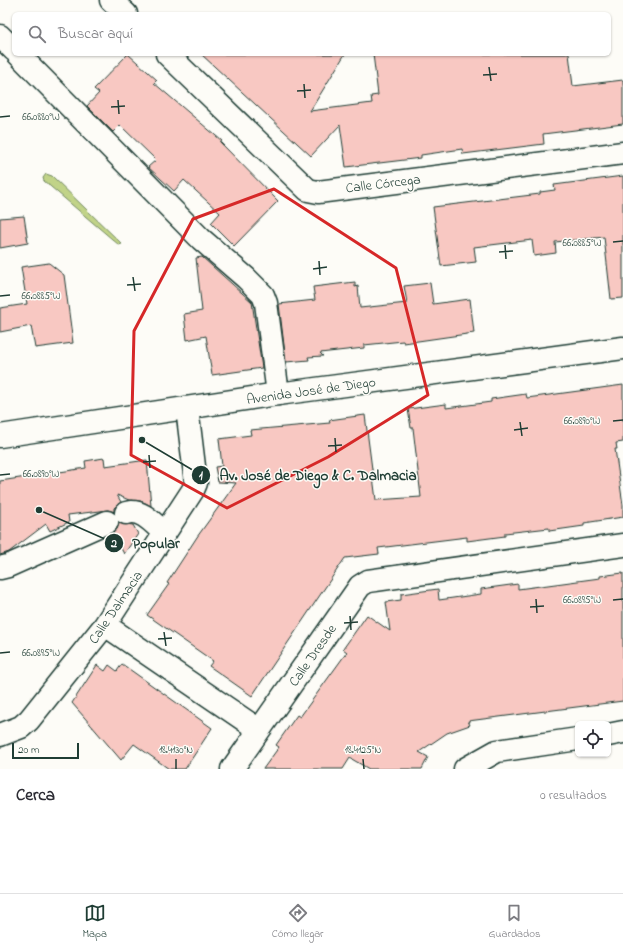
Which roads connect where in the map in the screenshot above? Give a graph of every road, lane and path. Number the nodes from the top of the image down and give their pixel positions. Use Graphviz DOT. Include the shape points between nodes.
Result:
graph roads {
  1 [pos="111,0"];
  2 [pos="124,12"];
  3 [pos="0,36"];
  4 [pos="12,48"];
  5 [pos="20,56"];
  6 [pos="169,56"];
  7 [pos="623,153"];
  8 [pos="623,348"];
  9 [pos="278,394"];
  10 [pos="187,408"];
  11 [pos="0,436"];
  12 [pos="126,513"];
  13 [pos="106,522"];
  14 [pos="164,533"];
  15 [pos="623,545"];
  16 [pos="0,568"];
  17 [pos="105,626"];
  18 [pos="260,730"];
  19 [pos="623,732"];
  20 [pos="611,734"];
  21 [pos="0,735"];
  22 [pos="575,739"];
  23 [pos="469,766"];
  24 [pos="232,769"];
  1 -- 2 [label="street"];
  3 -- 4 [label="street"];
  5 -- 9 [label="street" via="201,239 263,295"];
  6 -- 7 [label="street, Calle Córcega" via="308,190 318,192"];
  8 -- 9 [label="street, Avenida José de Diego"];
  9 -- 10 [label="street, Avenida José de Diego"];
  10 -- 11 [label="street, Avenida José de Diego"];
  10 -- 14 [label="street, Calle Dalmacia" via="196,483"];
  12 -- 14 [label="street" via="138,513"];
  13 -- 16 [label="street"];
  14 -- 17 [label="street, Calle Dalmacia"];
  15 -- 18 [label="street, Calle Dresde" via="368,581 360,586"];
  17 -- 18 [label="street"];
  17 -- 21 [label="street, Calle Dalmacia" via="29,720 21,727"];
  18 -- 24 [label="street, Calle Dresde"];
  19 -- 20 [label="street"];
  22 -- 23 [label="street" via="497,751"];
}
